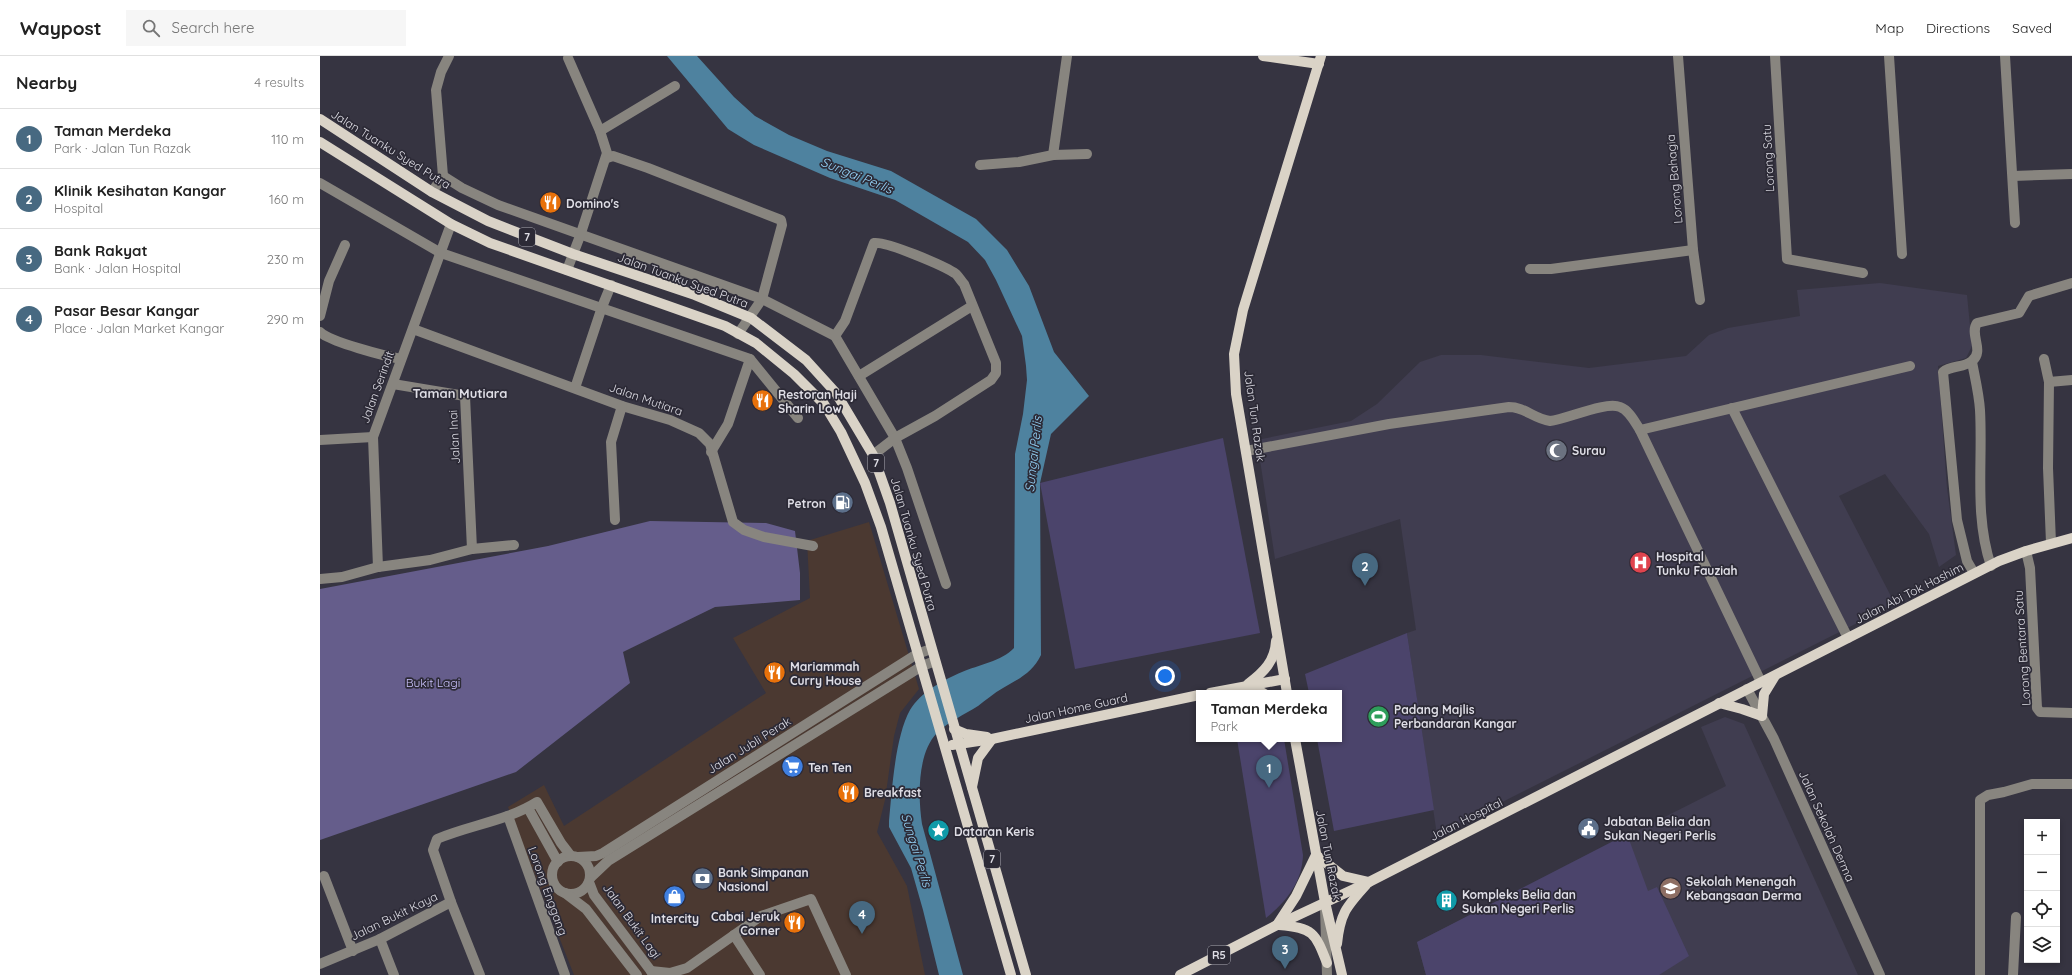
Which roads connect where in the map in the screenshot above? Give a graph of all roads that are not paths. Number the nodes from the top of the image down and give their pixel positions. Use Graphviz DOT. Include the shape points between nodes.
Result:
graph roads {
  1 [pos="449,56"];
  2 [pos="1067,56"];
  3 [pos="1263,56"];
  4 [pos="1678,56"];
  5 [pos="1775,56"];
  6 [pos="1889,56"];
  7 [pos="2005,56"];
  8 [pos="568,58"];
  9 [pos="1320,60"];
  10 [pos="675,86"];
  11 [pos="320,119"];
  12 [pos="600,131"];
  13 [pos="321,146"];
  14 [pos="1087,154"];
  15 [pos="1053,155"];
  16 [pos="607,158"];
  17 [pos="980,165"];
  18 [pos="2072,174"];
  19 [pos="443,176"];
  20 [pos="2012,176"];
  21 [pos="320,183"];
  22 [pos="432,192"];
  23 [pos="2015,223"];
  24 [pos="451,224"];
  25 [pos="580,236"];
  26 [pos="345,245"];
  27 [pos="1693,250"];
  28 [pos="441,252"];
  29 [pos="573,254"];
  30 [pos="1902,254"];
  31 [pos="1530,269"];
  32 [pos="567,270"];
  33 [pos="1863,272"];
  34 [pos="2072,283"];
  35 [pos="611,285"];
  36 [pos="762,300"];
  37 [pos="1700,300"];
  38 [pos="972,306"];
  39 [pos="602,307"];
  40 [pos="320,316"];
  41 [pos="751,318"];
  42 [pos="413,328"];
  43 [pos="320,332"];
  44 [pos="738,334"];
  45 [pos="835,336"];
  46 [pos="401,359"];
  47 [pos="750,359"];
  48 [pos="2044,359"];
  49 [pos="1972,362"];
  50 [pos="1910,366"];
  51 [pos="859,376"];
  52 [pos="2072,380"];
  53 [pos="2049,382"];
  54 [pos="393,384"];
  55 [pos="575,388"];
  56 [pos="622,406"];
  57 [pos="1732,408"];
  58 [pos="798,418"];
  59 [pos="1640,430"];
  60 [pos="373,437"];
  61 [pos="895,438"];
  62 [pos="320,440"];
  63 [pos="1246,451"];
  64 [pos="712,452"];
  65 [pos="874,456"];
  66 [pos="615,520"];
  67 [pos="2072,538"];
  68 [pos="2051,543"];
  69 [pos="514,545"];
  70 [pos="813,546"];
  71 [pos="472,550"];
  72 [pos="2026,551"];
  73 [pos="1991,566"];
  74 [pos="378,567"];
  75 [pos="1974,573"];
  76 [pos="320,579"];
  77 [pos="946,584"];
  78 [pos="1277,630"];
  79 [pos="1848,638"];
  80 [pos="931,649"];
  81 [pos="918,654"];
  82 [pos="935,661"];
  83 [pos="922,666"];
  84 [pos="1776,674"];
  85 [pos="1285,679"];
  86 [pos="1761,682"];
  87 [pos="1245,686"];
  88 [pos="1747,689"];
  89 [pos="1225,690"];
  90 [pos="1256,690"];
  91 [pos="1287,690"];
  92 [pos="1196,696"];
  93 [pos="1719,703"];
  94 [pos="2072,713"];
  95 [pos="1762,716"];
  96 [pos="954,729"];
  97 [pos="992,739"];
  98 [pos="944,741"];
  99 [pos="1296,742"];
  100 [pos="958,744"];
  101 [pos="2072,784"];
  102 [pos="972,790"];
  103 [pos="528,808"];
  104 [pos="508,816"];
  105 [pos="1316,855"];
  106 [pos="575,856"];
  107 [pos="558,862"];
  108 [pos="324,876"];
  109 [pos="590,880"];
  110 [pos="1369,882"];
  111 [pos="563,892"];
  112 [pos="451,902"];
  113 [pos="1325,902"];
  114 [pos="2016,917"];
  115 [pos="1277,925"];
  116 [pos="734,935"];
  117 [pos="380,939"];
  118 [pos="353,951"];
  119 [pos="1336,952"];
  120 [pos="1327,963"];
  121 [pos="320,964"];
  122 [pos="685,972"];
  123 [pos="653,973"];
  124 [pos="394,975"];
  125 [pos="480,975"];
  126 [pos="565,975"];
  127 [pos="637,975"];
  128 [pos="760,975"];
  129 [pos="846,975"];
  130 [pos="1011,975"];
  131 [pos="1025,975"];
  132 [pos="1180,975"];
  133 [pos="1327,975"];
  134 [pos="1342,975"];
  135 [pos="1880,975"];
  136 [pos="1980,975"];
  137 [pos="2014,975"];
  1 -- 19 [label="street" via="436,90"];
  2 -- 15 [label="street"];
  3 -- 9 [label="main road"];
  4 -- 27 [label="street, Lorong Bahagia"];
  5 -- 33 [label="street, Lorong Satu" via="1787,259"];
  6 -- 30 [label="street"];
  7 -- 20 [label="street"];
  8 -- 12 [label="street"];
  9 -- 63 [label="main road, Jalan Tun Razak" via="1242,310 1236,338 1236,394"];
  10 -- 12 [label="street"];
  11 -- 22 [label="main road, Jalan Tuanku Syed Putra / 7"];
  12 -- 16 [label="street"];
  13 -- 24 [label="main road, 7"];
  14 -- 15 [label="street"];
  15 -- 17 [label="street" via="1019,162"];
  16 -- 25 [label="street"];
  16 -- 36 [label="street" via="613,156 648,168 779,219 782,225"];
  18 -- 20 [label="street"];
  19 -- 22 [label="street"];
  19 -- 25 [label="street" via="498,205"];
  20 -- 23 [label="street"];
  21 -- 28 [label="street"];
  22 -- 29 [label="main road, Jalan Tuanku Syed Putra / 7" via="513,232"];
  24 -- 28 [label="street, Jalan Serindit"];
  24 -- 32 [label="main road, 7" via="490,243"];
  25 -- 29 [label="street"];
  25 -- 36 [label="street"];
  26 -- 40 [label="street" via="329,281"];
  27 -- 31 [label="street" via="1551,269"];
  27 -- 37 [label="street, Lorong Bahagia"];
  28 -- 39 [label="street"];
  28 -- 42 [label="street, Jalan Serindit"];
  29 -- 32 [label="street"];
  29 -- 41 [label="main road, Jalan Tuanku Syed Putra / 7" via="695,295"];
  32 -- 35 [label="main road, 7"];
  34 -- 49 [label="street" via="2029,296 2019,313 1977,323 1975,328 1978,352"];
  35 -- 39 [label="street"];
  35 -- 44 [label="main road, 7" via="725,326"];
  36 -- 41 [label="street"];
  36 -- 45 [label="street"];
  38 -- 45 [label="street" via="964,284 956,274 902,248 882,242 874,243 845,321"];
  38 -- 51 [label="street"];
  38 -- 61 [label="street" via="996,364 996,373 991,380"];
  39 -- 47 [label="street"];
  39 -- 55 [label="street"];
  41 -- 44 [label="street"];
  41 -- 65 [label="main road, Jalan Tuanku Syed Putra / 7" via="806,360 836,393"];
  42 -- 46 [label="street, Jalan Serindit"];
  42 -- 55 [label="street, Jalan Mutiara"];
  43 -- 46 [label="street" via="354,346"];
  44 -- 81 [label="main road, 7" via="756,343 794,374 824,404 841,432 865,483 881,526"];
  45 -- 51 [label="street"];
  46 -- 54 [label="street, Jalan Serindit"];
  47 -- 58 [label="street"];
  47 -- 64 [label="street" via="728,424"];
  48 -- 53 [label="street"];
  49 -- 73 [label="street" via="1980,411 1979,505 1984,543"];
  49 -- 75 [label="street" via="1947,369 1943,376 1957,520 1967,561"];
  50 -- 57 [label="street"];
  51 -- 61 [label="street"];
  52 -- 53 [label="street"];
  53 -- 68 [label="street" via="2048,468"];
  54 -- 60 [label="street, Jalan Serindit"];
  54 -- 71 [label="street, Jalan Inai" via="465,396"];
  55 -- 56 [label="street, Jalan Mutiara"];
  56 -- 64 [label="street, Jalan Mutiara" via="670,420 699,433 710,444"];
  56 -- 66 [label="street" via="611,442"];
  57 -- 59 [label="street"];
  57 -- 79 [label="street"];
  59 -- 63 [label="street" via="1626,410 1619,406 1606,406 1550,421 1540,420 1522,409 1509,407 1389,424"];
  59 -- 86 [label="street"];
  60 -- 62 [label="street"];
  60 -- 74 [label="street, Jalan Serindit"];
  61 -- 65 [label="street"];
  61 -- 77 [label="street"];
  63 -- 78 [label="main road, Jalan Tun Razak"];
  64 -- 70 [label="street, Jalan Mutiara" via="733,522 744,530 764,537"];
  65 -- 80 [label="main road, Jalan Tuanku Syed Putra / 7" via="890,503"];
  67 -- 68 [label="main road, Jalan Abi Tok Hashim / R5"];
  68 -- 72 [label="main road, Jalan Abi Tok Hashim / R5"];
  69 -- 71 [label="street"];
  71 -- 74 [label="street" via="430,560"];
  72 -- 73 [label="main road, Jalan Abi Tok Hashim / R5"];
  72 -- 94 [label="street, Lorong Bentara Satu" via="2030,568 2037,708 2040,712"];
  73 -- 75 [label="main road, Jalan Abi Tok Hashim / R5"];
  74 -- 76 [label="street" via="342,577"];
  75 -- 79 [label="main road, Jalan Abi Tok Hashim / R5"];
  78 -- 85 [label="main road, Jalan Tun Razak"];
  78 -- 87 [label="main road" via="1276,647 1268,666"];
  79 -- 84 [label="main road, Jalan Abi Tok Hashim / R5"];
  80 -- 81 [label="street, Jalan Jubli Perak"];
  80 -- 82 [label="main road, Jalan Tuanku Syed Putra / 7"];
  81 -- 83 [label="main road, 7"];
  81 -- 106 [label="street, Jalan Jubli Perak" via="603,852 596,856"];
  82 -- 83 [label="street, Jalan Jubli Perak"];
  82 -- 96 [label="main road, Jalan Tuanku Syed Putra / 7"];
  83 -- 98 [label="main road, 7"];
  83 -- 109 [label="street, Jalan Jubli Perak" via="608,861"];
  84 -- 86 [label="main road, Jalan Abi Tok Hashim / R5"];
  84 -- 95 [label="main road" via="1764,694"];
  85 -- 87 [label="main road"];
  85 -- 91 [label="main road, Jalan Tun Razak"];
  86 -- 88 [label="main road, Jalan Hospital / R5"];
  87 -- 89 [label="main road"];
  87 -- 90 [label="main road"];
  88 -- 93 [label="main road, Jalan Hospital / R5"];
  88 -- 95 [label="street, Jalan Sekolah Derma"];
  92 -- 97 [label="main road, Jalan Home Guard"];
  93 -- 95 [label="main road"];
  93 -- 110 [label="main road, Jalan Hospital / R5"];
  95 -- 135 [label="street, Jalan Sekolah Derma"];
  96 -- 97 [label="main road"];
  96 -- 100 [label="main road, 7"];
  97 -- 100 [label="main road, Jalan Home Guard"];
  97 -- 102 [label="main road" via="978,758"];
  98 -- 100 [label="main road, Jalan Home Guard"];
  98 -- 130 [label="main road, 7"];
  99 -- 105 [label="main road, Jalan Tun Razak"];
  100 -- 102 [label="main road, 7"];
  101 -- 136 [label="street" via="2032,784 1988,795 1980,800"];
  102 -- 131 [label="main road, 7"];
  103 -- 104 [label="street, Jalan Bukit Kaya"];
  103 -- 106 [label="street, Jalan Bukit Kaya" via="537,802 557,837"];
  103 -- 107 [label="street"];
  104 -- 112 [label="street, Jalan Bukit Kaya" via="456,831 435,842 434,850"];
  104 -- 126 [label="street, Lorong Enggang"];
  105 -- 110 [label="main road" via="1343,876"];
  105 -- 113 [label="main road, Jalan Tun Razak"];
  105 -- 115 [label="main road" via="1296,896"];
  106 -- 107 [label="street" via="564,857"];
  106 -- 109 [label="street" via="588,865"];
  107 -- 111 [label="street" via="552,872 554,884"];
  108 -- 118 [label="street"];
  109 -- 111 [label="street" via="581,892"];
  109 -- 123 [label="street, Jalan Bukit Lagi" via="594,895"];
  110 -- 113 [label="main road, Jalan Hospital / R5"];
  110 -- 119 [label="main road" via="1342,916"];
  111 -- 127 [label="street" via="586,908"];
  112 -- 117 [label="street, Jalan Bukit Kaya"];
  112 -- 125 [label="street"];
  113 -- 115 [label="main road, Jalan Hospital / R5"];
  113 -- 119 [label="main road, Jalan Tun Razak"];
  113 -- 120 [label="street"];
  114 -- 137 [label="street"];
  115 -- 120 [label="main road" via="1301,927 1312,933"];
  115 -- 132 [label="main road, Jalan Hospital / R5"];
  116 -- 122 [label="street"];
  116 -- 128 [label="street"];
  116 -- 129 [label="street" via="766,914 811,899"];
  117 -- 118 [label="street, Jalan Bukit Kaya"];
  117 -- 124 [label="street"];
  118 -- 121 [label="street, Jalan Bukit Kaya"];
  119 -- 134 [label="main road, Jalan Tun Razak"];
  120 -- 133 [label="street"];
  122 -- 123 [label="street"];
}
